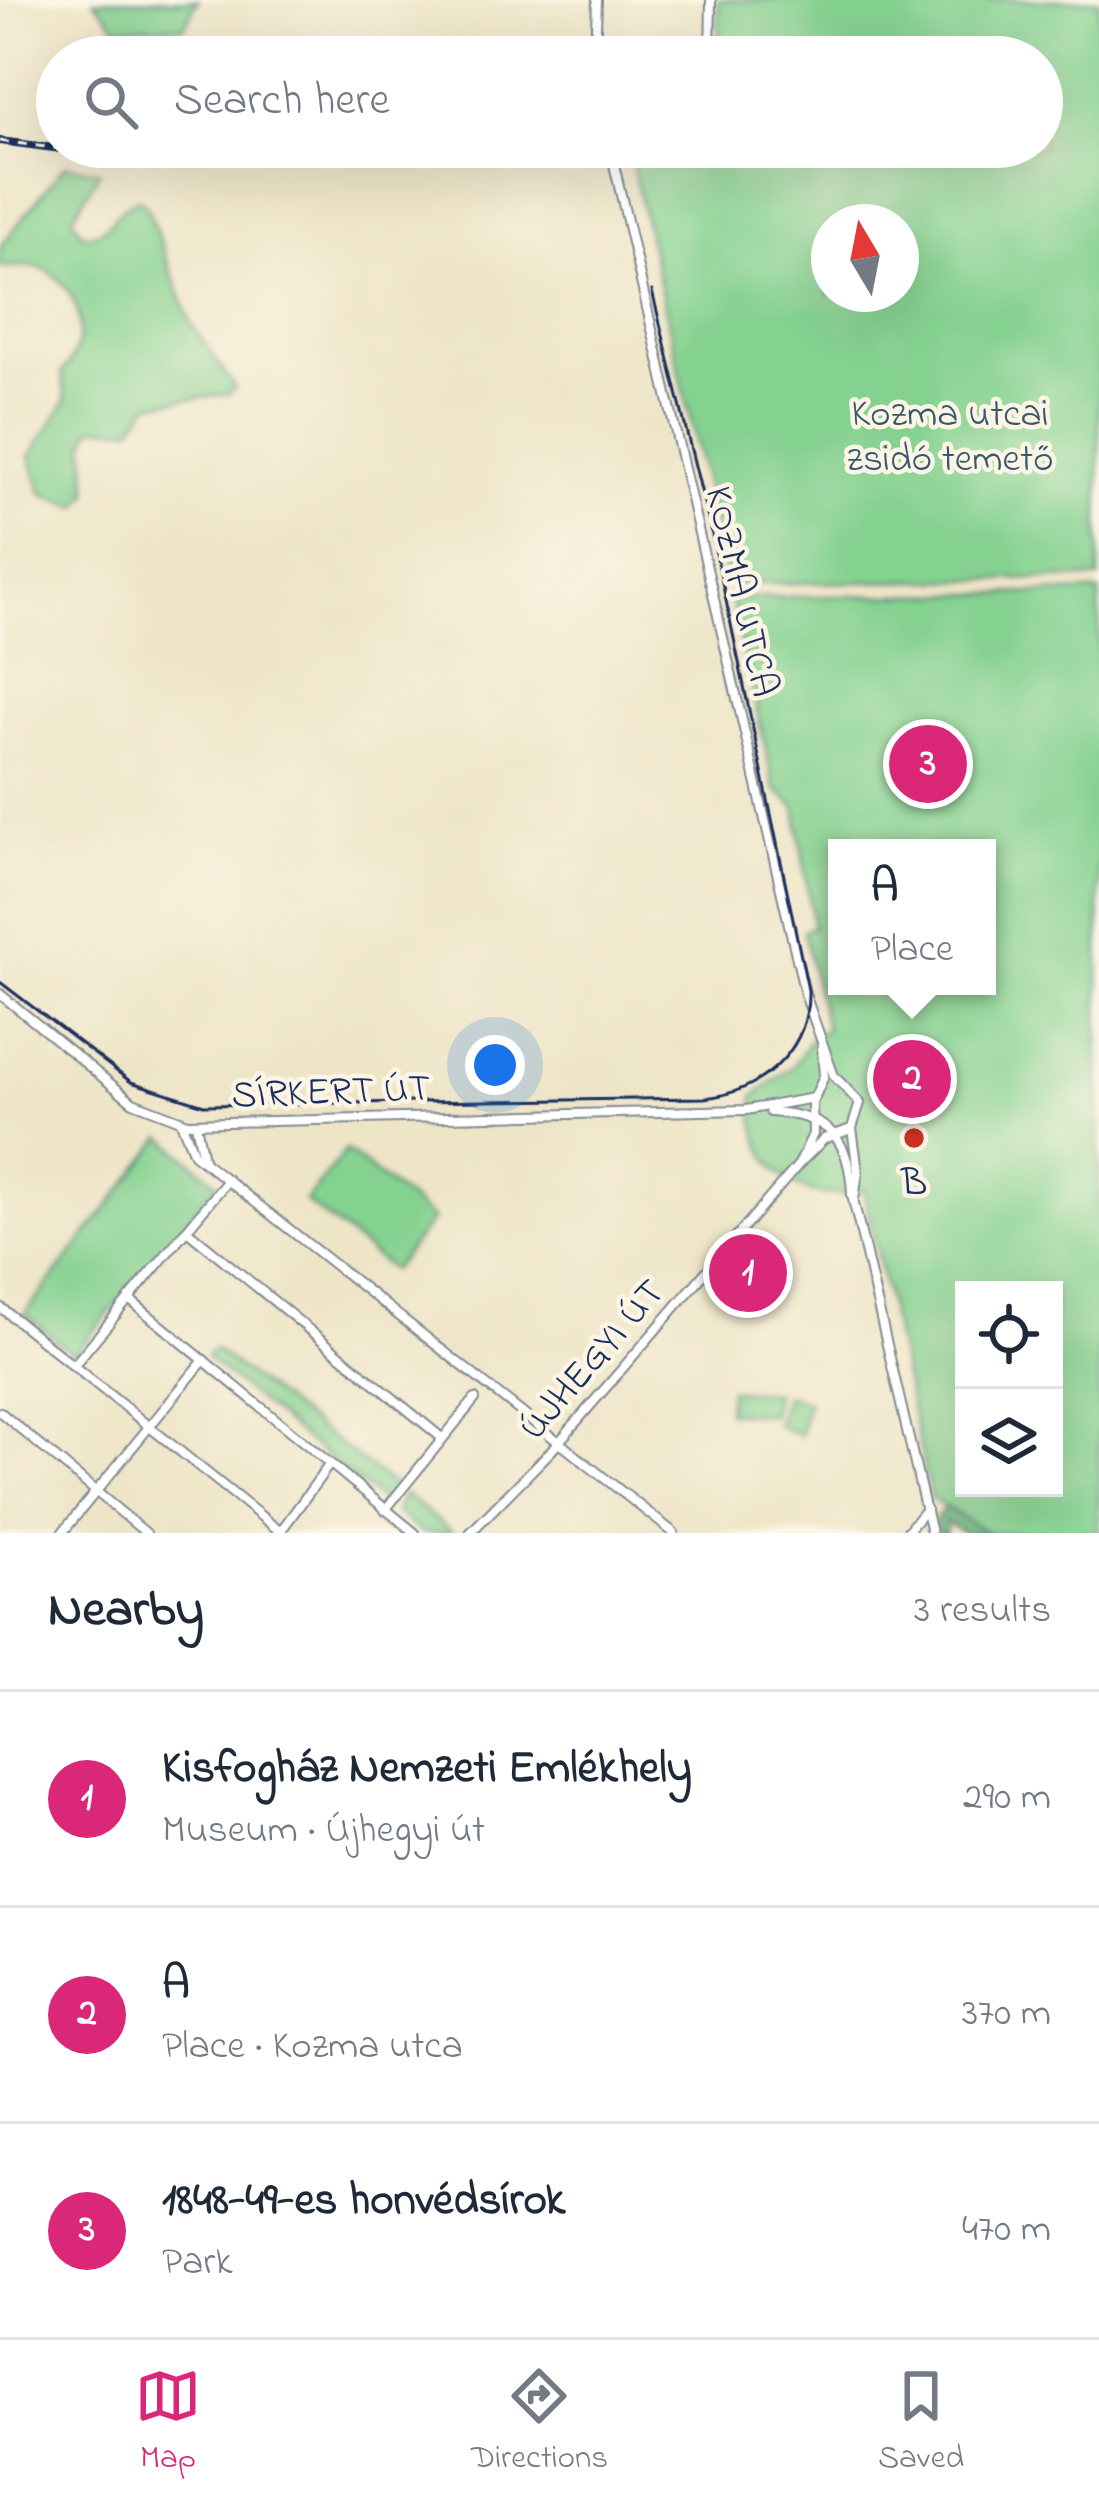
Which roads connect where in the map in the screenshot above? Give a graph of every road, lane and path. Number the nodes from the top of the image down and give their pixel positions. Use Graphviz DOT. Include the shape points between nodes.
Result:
graph roads {
  1 [pos="597,0"];
  2 [pos="711,0"];
  3 [pos="596,36"];
  4 [pos="710,36"];
  5 [pos="615,168"];
  6 [pos="1,998"];
  7 [pos="822,1048"];
  8 [pos="840,1085"];
  9 [pos="818,1094"];
  10 [pos="757,1110"];
  11 [pos="814,1120"];
  12 [pos="181,1123"];
  13 [pos="196,1124"];
  14 [pos="852,1128"];
  15 [pos="834,1134"];
  16 [pos="207,1164"];
  17 [pos="799,1164"];
  18 [pos="228,1180"];
  19 [pos="854,1200"];
  20 [pos="188,1231"];
  21 [pos="130,1300"];
  22 [pos="0,1307"];
  23 [pos="203,1360"];
  24 [pos="74,1365"];
  25 [pos="475,1399"];
  26 [pos="0,1412"];
  27 [pos="149,1426"];
  28 [pos="442,1438"];
  29 [pos="561,1440"];
  30 [pos="329,1465"];
  31 [pos="95,1492"];
  32 [pos="926,1509"];
  33 [pos="386,1510"];
  34 [pos="62,1533"];
  35 [pos="146,1533"];
  36 [pos="280,1533"];
  37 [pos="415,1533"];
  38 [pos="470,1533"];
  39 [pos="674,1533"];
  40 [pos="906,1533"];
  41 [pos="931,1533"];
  1 -- 3 [label="street"];
  2 -- 4 [label="street"];
  5 -- 7 [label="street, KOZMA UTCA"];
  6 -- 12 [label="street" via="124,1095"];
  7 -- 8 [label="street, KOZMA UTCA"];
  7 -- 9 [label="street, KOZMA UTCA"];
  8 -- 9 [label="street"];
  8 -- 14 [label="street, KOZMA UTCA" via="860,1103"];
  9 -- 10 [label="street, SÍRKERT ÚT"];
  9 -- 11 [label="street, KOZMA UTCA"];
  10 -- 11 [label="street, SÍRKERT ÚT"];
  10 -- 13 [label="street, SÍRKERT ÚT"];
  11 -- 15 [label="street"];
  11 -- 17 [label="street, ÚJHEGYI ÚT"];
  12 -- 13 [label="street, SÍRKERT ÚT"];
  12 -- 16 [label="street" via="190,1150"];
  13 -- 16 [label="street"];
  14 -- 15 [label="street"];
  14 -- 19 [label="street, KOZMA UTCA"];
  15 -- 17 [label="street, ÚJHEGYI ÚT"];
  15 -- 19 [label="street, KOZMA UTCA" via="850,1154"];
  16 -- 18 [label="street"];
  17 -- 29 [label="street, ÚJHEGYI ÚT"];
  18 -- 20 [label="street"];
  18 -- 29 [label="street"];
  19 -- 32 [label="street, KOZMA UTCA"];
  20 -- 21 [label="street"];
  20 -- 28 [label="street"];
  21 -- 23 [label="street"];
  21 -- 24 [label="street"];
  22 -- 24 [label="street"];
  23 -- 27 [label="street"];
  23 -- 30 [label="street"];
  24 -- 27 [label="street"];
  25 -- 28 [label="street"];
  26 -- 31 [label="street"];
  27 -- 31 [label="street"];
  27 -- 36 [label="street"];
  28 -- 33 [label="street"];
  29 -- 38 [label="street, ÚJHEGYI ÚT"];
  29 -- 39 [label="street"];
  30 -- 33 [label="street"];
  30 -- 36 [label="street"];
  31 -- 34 [label="street"];
  31 -- 35 [label="street"];
  32 -- 40 [label="street"];
  32 -- 41 [label="street, KOZMA UTCA"];
  33 -- 37 [label="street"];
}
